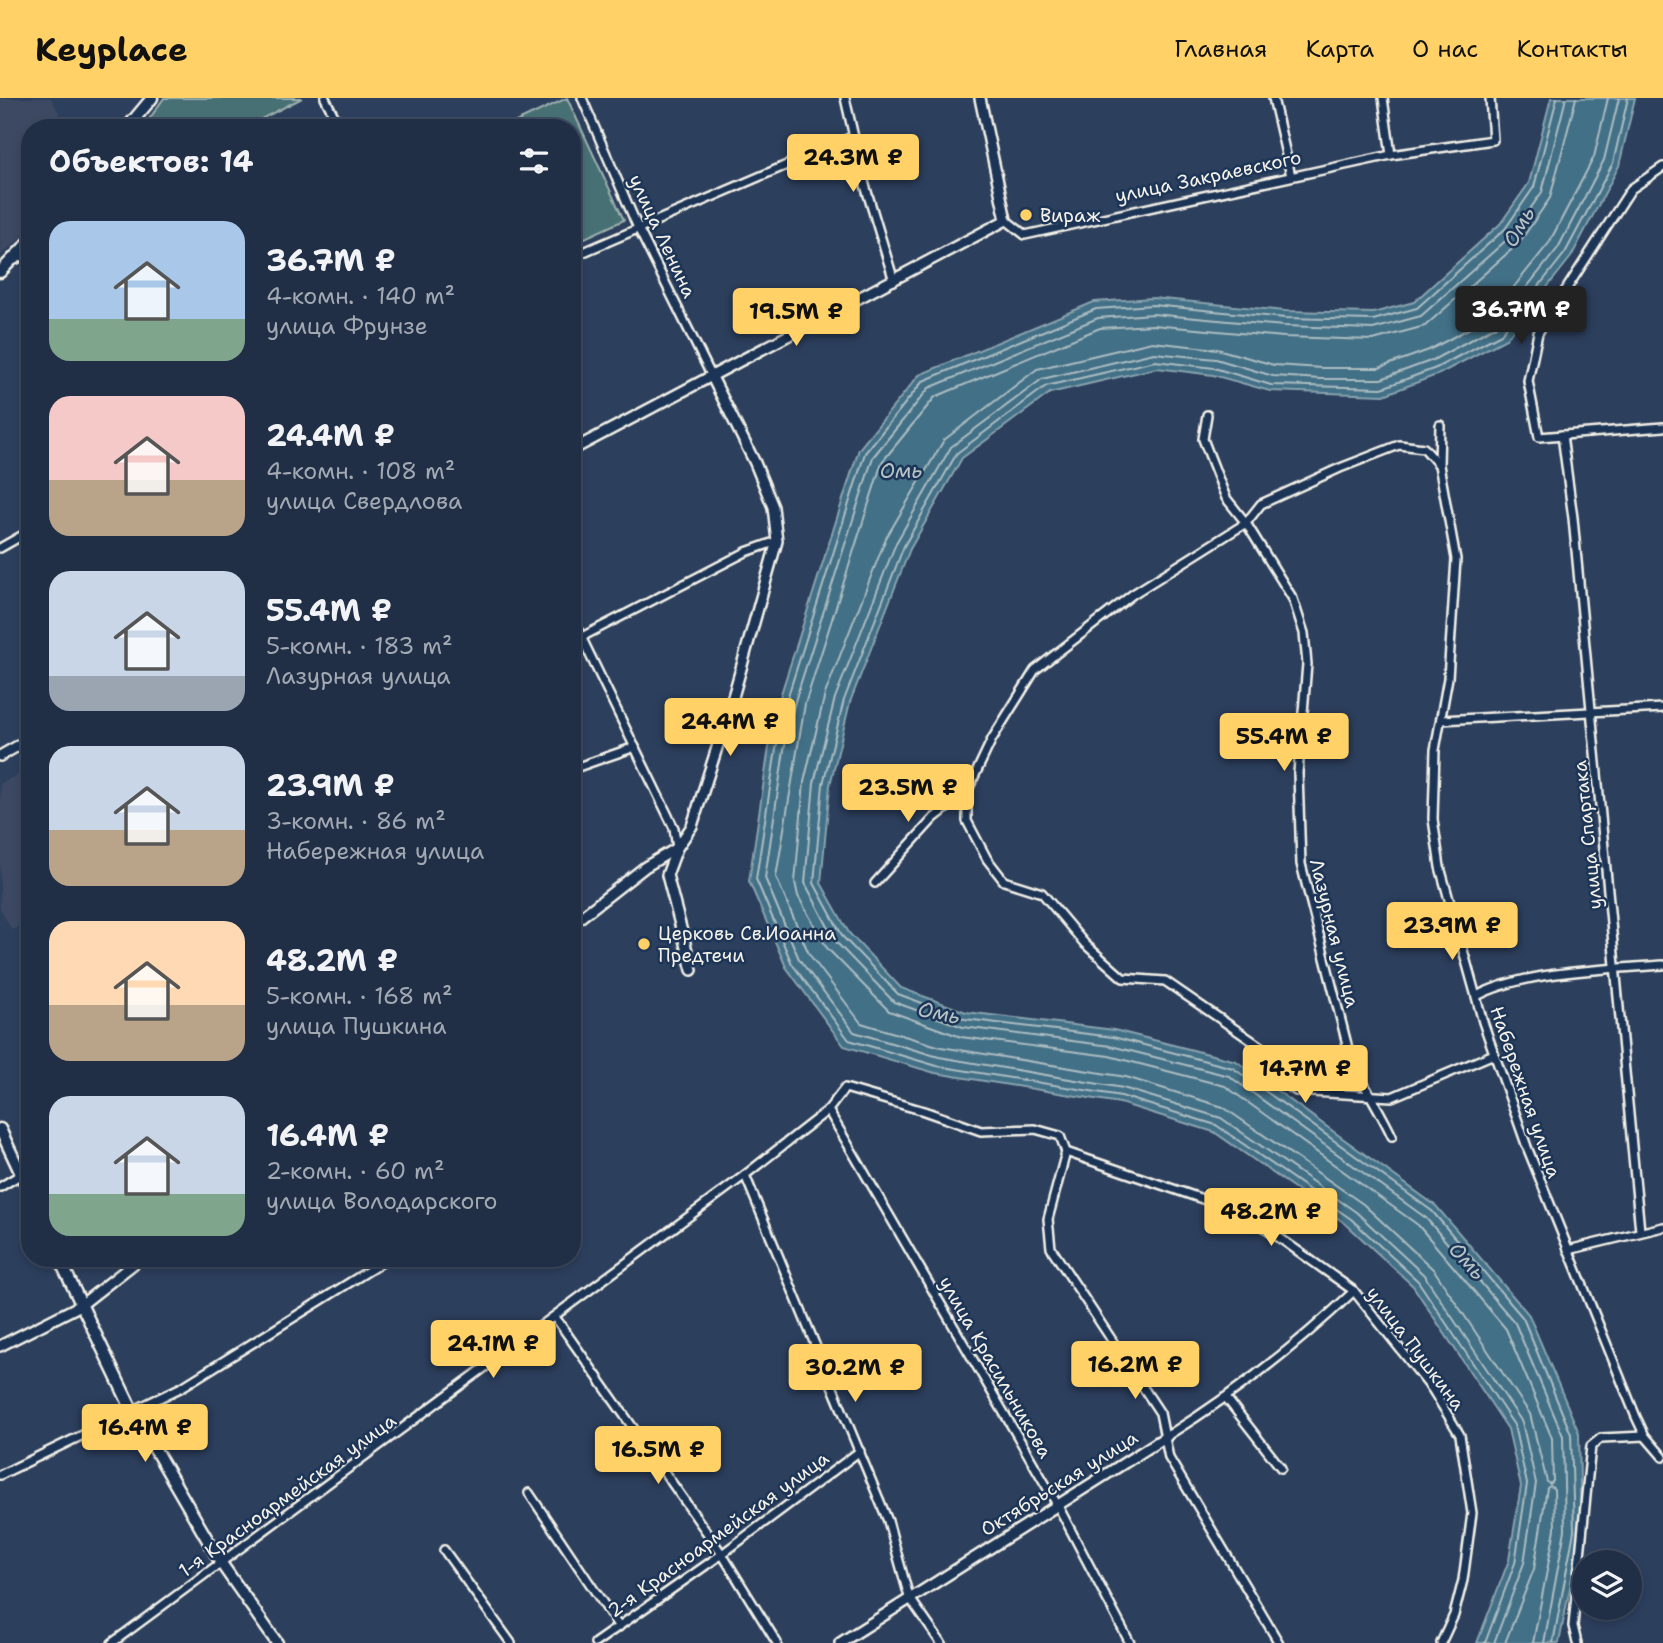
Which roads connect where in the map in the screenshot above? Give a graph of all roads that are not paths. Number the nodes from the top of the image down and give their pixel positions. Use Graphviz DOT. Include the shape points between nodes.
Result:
graph roads {
  1 [pos="152,98"];
  2 [pos="325,98"];
  3 [pos="582,98"];
  4 [pos="845,98"];
  5 [pos="980,98"];
  6 [pos="1273,98"];
  7 [pos="1383,98"];
  8 [pos="1490,98"];
  9 [pos="134,119"];
  10 [pos="336,119"];
  11 [pos="852,137"];
  12 [pos="1391,155"];
  13 [pos="1663,167"];
  14 [pos="1291,176"];
  15 [pos="1006,220"];
  16 [pos="638,228"];
  17 [pos="21,251"];
  18 [pos="581,253"];
  19 [pos="21,256"];
  20 [pos="11,262"];
  21 [pos="0,272"];
  22 [pos="894,281"];
  23 [pos="711,376"];
  24 [pos="1207,415"];
  25 [pos="1440,425"];
  26 [pos="1663,427"];
  27 [pos="1562,436"];
  28 [pos="581,445"];
  29 [pos="1439,465"];
  30 [pos="1245,523"];
  31 [pos="21,536"];
  32 [pos="777,541"];
  33 [pos="0,548"];
  34 [pos="581,637"];
  35 [pos="1663,708"];
  36 [pos="1591,712"];
  37 [pos="1441,720"];
  38 [pos="21,744"];
  39 [pos="635,747"];
  40 [pos="0,756"];
  41 [pos="581,766"];
  42 [pos="967,792"];
  43 [pos="677,848"];
  44 [pos="875,883"];
  45 [pos="581,917"];
  46 [pos="1663,965"];
  47 [pos="1615,968"];
  48 [pos="692,970"];
  49 [pos="1477,996"];
  50 [pos="1494,1054"];
  51 [pos="845,1088"];
  52 [pos="1373,1096"];
  53 [pos="828,1110"];
  54 [pos="0,1129"];
  55 [pos="1392,1136"];
  56 [pos="1066,1152"];
  57 [pos="21,1164"];
  58 [pos="21,1175"];
  59 [pos="745,1175"];
  60 [pos="0,1187"];
  61 [pos="1663,1227"];
  62 [pos="1640,1231"];
  63 [pos="1568,1250"];
  64 [pos="62,1267"];
  65 [pos="130,1267"];
  66 [pos="375,1267"];
  67 [pos="1354,1291"];
  68 [pos="81,1305"];
  69 [pos="555,1317"];
  70 [pos="0,1346"];
  71 [pos="1227,1399"];
  72 [pos="132,1410"];
  73 [pos="1167,1436"];
  74 [pos="1645,1436"];
  75 [pos="860,1451"];
  76 [pos="1663,1457"];
  77 [pos="1281,1468"];
  78 [pos="0,1475"];
  79 [pos="529,1493"];
  80 [pos="1058,1506"];
  81 [pos="444,1550"];
  82 [pos="722,1554"];
  83 [pos="221,1563"];
  84 [pos="909,1597"];
  85 [pos="619,1627"];
  86 [pos="112,1643"];
  87 [pos="277,1643"];
  88 [pos="511,1643"];
  89 [pos="595,1643"];
  90 [pos="778,1643"];
  91 [pos="840,1643"];
  92 [pos="941,1643"];
  93 [pos="1130,1643"];
  94 [pos="1279,1643"];
  95 [pos="1441,1643"];
  96 [pos="1577,1643"];
  1 -- 9 [label="main road"];
  2 -- 10 [label="street"];
  3 -- 16 [label="street, улица Ленина"];
  4 -- 11 [label="street"];
  5 -- 15 [label="street"];
  6 -- 14 [label="street"];
  7 -- 12 [label="street"];
  8 -- 12 [label="street, улица Закраевского" via="1493,140"];
  11 -- 16 [label="street"];
  11 -- 22 [label="street"];
  12 -- 14 [label="street, улица Закраевского"];
  13 -- 27 [label="street" via="1631,189 1538,333 1528,381 1539,437"];
  14 -- 15 [label="street, улица Закраевского" via="1026,235"];
  15 -- 22 [label="street"];
  16 -- 18 [label="street"];
  16 -- 23 [label="street, улица Ленина"];
  17 -- 20 [label="main road"];
  19 -- 20 [label="street"];
  20 -- 21 [label="main road"];
  22 -- 23 [label="street"];
  23 -- 28 [label="street"];
  23 -- 32 [label="street, улица Ленина" via="773,507"];
  24 -- 30 [label="street, Лазурная улица" via="1203,439 1226,498"];
  25 -- 29 [label="street, Набережная улица"];
  26 -- 27 [label="street"];
  27 -- 36 [label="street, улица Спартака"];
  29 -- 30 [label="street" via="1424,448 1399,445 1261,504"];
  29 -- 37 [label="street, Набережная улица" via="1456,559"];
  30 -- 42 [label="street" via="1133,594 1035,670 992,739"];
  30 -- 52 [label="street, Лазурная улица" via="1293,599 1304,633 1307,664 1298,773 1301,864 1350,1056 1360,1081"];
  31 -- 33 [label="street"];
  32 -- 34 [label="street" via="746,552"];
  32 -- 43 [label="street" via="692,826"];
  34 -- 39 [label="street"];
  35 -- 36 [label="street"];
  36 -- 37 [label="street"];
  36 -- 47 [label="street, улица Спартака"];
  37 -- 49 [label="street, Набережная улица" via="1435,750 1433,819 1440,867"];
  38 -- 40 [label="street"];
  39 -- 41 [label="street"];
  39 -- 43 [label="street" via="674,828"];
  42 -- 44 [label="street" via="934,818"];
  42 -- 52 [label="street" via="967,821 1004,881 1042,893 1085,944 1124,978 1165,981 1264,1049 1273,1075 1296,1091"];
  43 -- 45 [label="street"];
  43 -- 48 [label="street" via="667,874"];
  46 -- 47 [label="street"];
  47 -- 49 [label="street" via="1493,987"];
  47 -- 62 [label="street, улица Спартака"];
  49 -- 50 [label="street, Набережная улица"];
  50 -- 52 [label="street" via="1392,1097"];
  50 -- 63 [label="street, Набережная улица"];
  51 -- 53 [label="street, 1-я Красноармейская улица"];
  51 -- 56 [label="street, улица Пушкина" via="972,1129 1051,1133 1060,1136"];
  52 -- 55 [label="street, Лазурная улица"];
  53 -- 59 [label="street, 1-я Красноармейская улица"];
  53 -- 80 [label="street, улица Красильникова"];
  54 -- 57 [label="main road"];
  56 -- 67 [label="street, улица Пушкина" via="1246,1213"];
  56 -- 73 [label="street" via="1048,1219 1051,1248 1160,1413"];
  58 -- 60 [label="street"];
  59 -- 69 [label="street, 1-я Красноармейская улица"];
  59 -- 75 [label="street"];
  61 -- 62 [label="street"];
  62 -- 63 [label="street"];
  63 -- 74 [label="street, Набережная улица"];
  64 -- 68 [label="main road"];
  65 -- 68 [label="street"];
  66 -- 72 [label="street" via="182,1387"];
  67 -- 71 [label="street, Октябрьская улица" via="1303,1340"];
  67 -- 95 [label="street, улица Пушкина" via="1432,1389 1460,1435 1470,1486 1469,1547 1454,1615"];
  68 -- 70 [label="street"];
  68 -- 72 [label="main road"];
  69 -- 82 [label="street"];
  69 -- 83 [label="street, 1-я Красноармейская улица"];
  71 -- 73 [label="street, Октябрьская улица"];
  71 -- 77 [label="street"];
  72 -- 78 [label="street"];
  72 -- 83 [label="main road"];
  73 -- 80 [label="street, Октябрьская улица"];
  73 -- 94 [label="street" via="1169,1458"];
  74 -- 76 [label="street, Набережная улица"];
  74 -- 96 [label="street" via="1601,1438 1591,1446 1573,1626"];
  75 -- 82 [label="street, 2-я Красноармейская улица"];
  75 -- 84 [label="street" via="888,1521"];
  79 -- 85 [label="street"];
  80 -- 84 [label="street, Октябрьская улица"];
  80 -- 93 [label="street, улица Красильникова"];
  81 -- 88 [label="street"];
  82 -- 85 [label="street, 2-я Красноармейская улица"];
  82 -- 90 [label="street"];
  83 -- 86 [label="street, 1-я Красноармейская улица"];
  83 -- 87 [label="main road"];
  84 -- 91 [label="street, Октябрьская улица"];
  84 -- 92 [label="street"];
  85 -- 89 [label="street, 2-я Красноармейская улица"];
}
